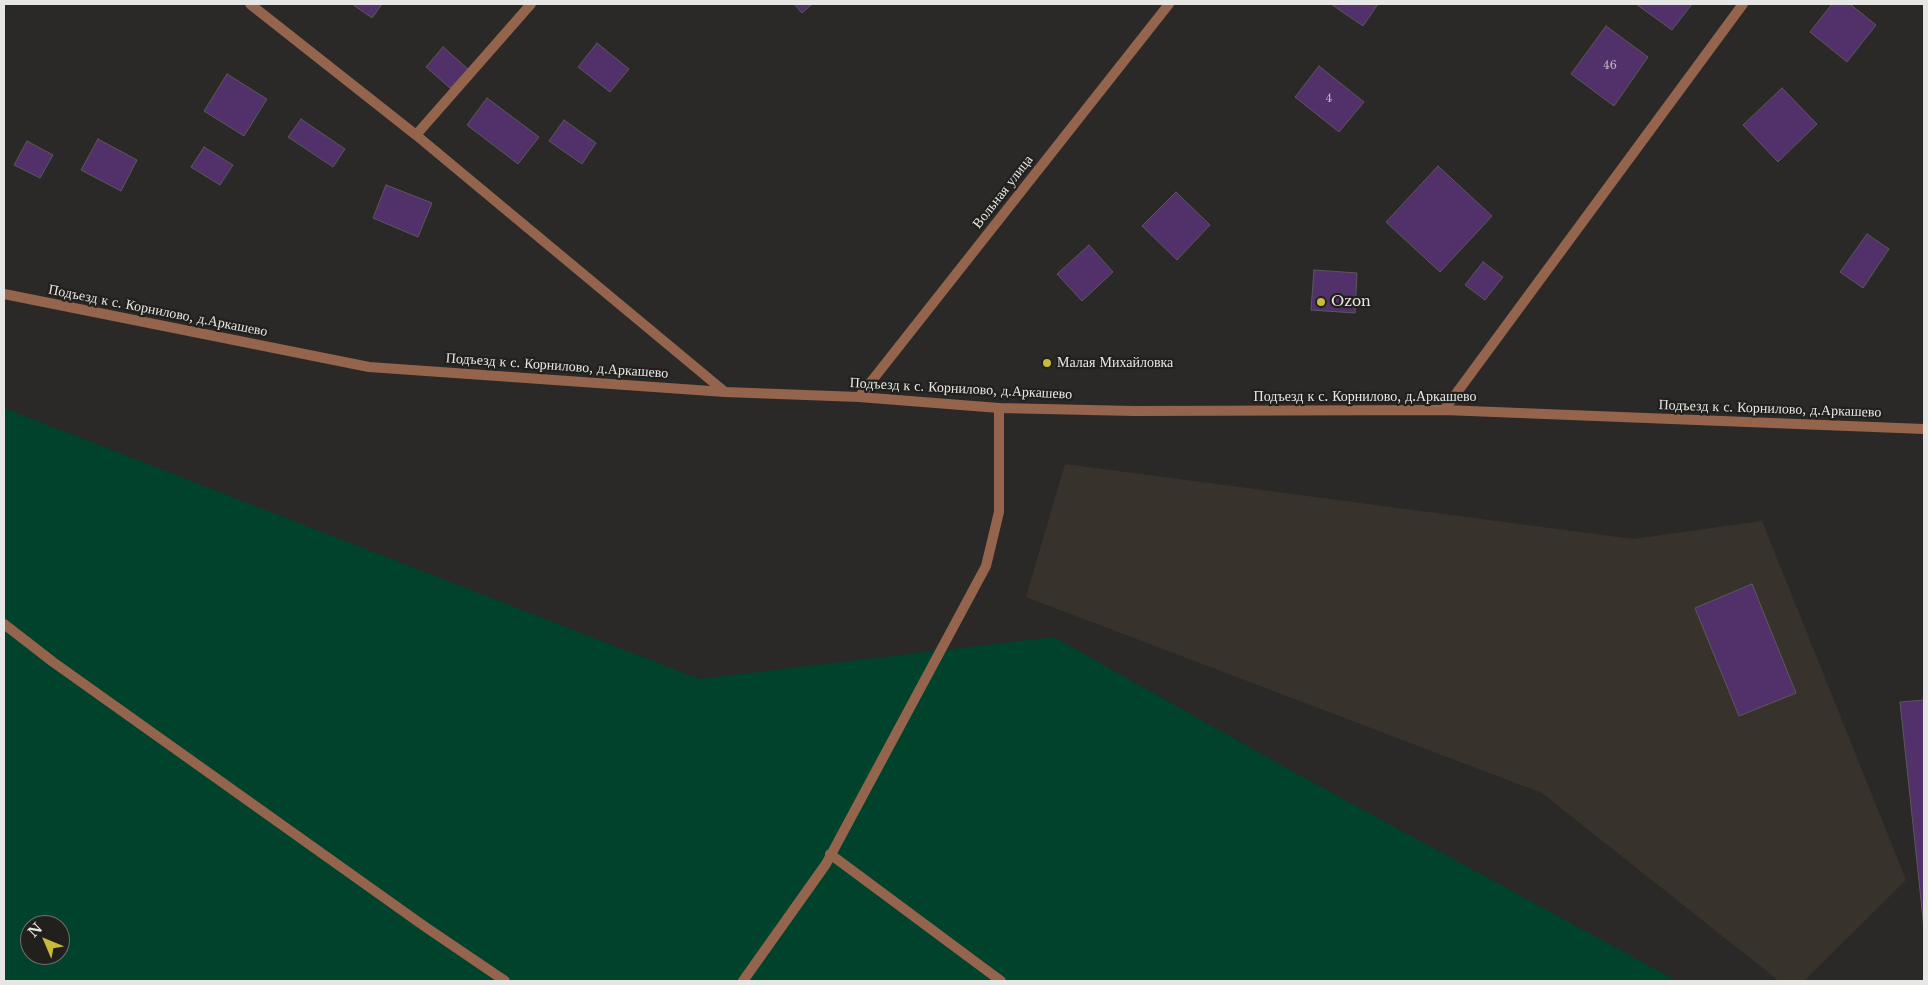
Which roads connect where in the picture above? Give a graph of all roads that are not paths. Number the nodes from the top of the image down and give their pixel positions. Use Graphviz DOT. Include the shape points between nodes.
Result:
graph roads {
  1 [pos="250,4"];
  2 [pos="530,4"];
  3 [pos="1169,4"];
  4 [pos="1743,4"];
  5 [pos="416,135"];
  6 [pos="4,294"];
  7 [pos="725,392"];
  8 [pos="858,397"];
  9 [pos="999,408"];
  10 [pos="1444,410"];
  11 [pos="1924,429"];
  12 [pos="4,624"];
  13 [pos="830,854"];
  14 [pos="505,981"];
  15 [pos="743,981"];
  16 [pos="1001,981"];
  1 -- 5 [label="street"];
  2 -- 5 [label="street"];
  3 -- 8 [label="street, Вольная улица"];
  4 -- 10 [label="street"];
  5 -- 7 [label="street"];
  6 -- 7 [label="street, Подъезд к с. Корнилово, д.Аркашево" via="369,367"];
  7 -- 8 [label="street, Подъезд к с. Корнилово, д.Аркашево"];
  8 -- 9 [label="street, Подъезд к с. Корнилово, д.Аркашево"];
  9 -- 10 [label="street, Подъезд к с. Корнилово, д.Аркашево"];
  9 -- 13 [label="street" via="999,512 986,566"];
  10 -- 11 [label="street, Подъезд к с. Корнилово, д.Аркашево"];
  12 -- 14 [label="street" via="61,668"];
  13 -- 15 [label="street"];
  13 -- 16 [label="street"];
}
